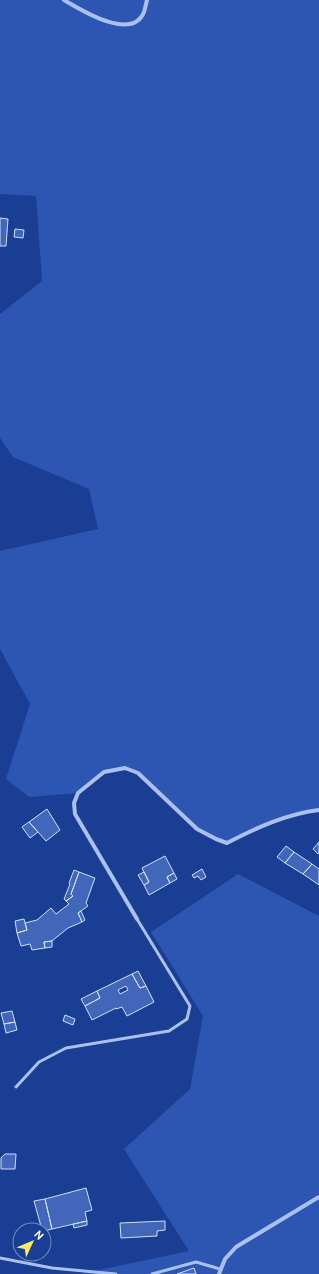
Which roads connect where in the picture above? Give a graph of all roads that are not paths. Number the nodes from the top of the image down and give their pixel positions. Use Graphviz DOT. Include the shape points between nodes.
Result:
graph roads {
  1 [pos="64,0"];
  2 [pos="147,0"];
  3 [pos="319,810"];
  4 [pos="137,919"];
  5 [pos="16,1087"];
  6 [pos="319,1198"];
  7 [pos="0,1258"];
  8 [pos="219,1272"];
  9 [pos="116,1274"];
  10 [pos="152,1274"];
  1 -- 2 [label="street" via="97,18 126,25 135,22 144,13"];
  3 -- 4 [label="street" via="259,827 227,843 197,829 138,773 125,768 104,772 78,793 74,803 75,814"];
  4 -- 5 [label="lane" via="190,1006 187,1019 169,1031 66,1048 39,1062"];
  6 -- 8 [label="street" via="236,1248 225,1259"];
  7 -- 9 [label="lane" via="52,1268"];
  8 -- 10 [label="lane" via="196,1262"];
}
